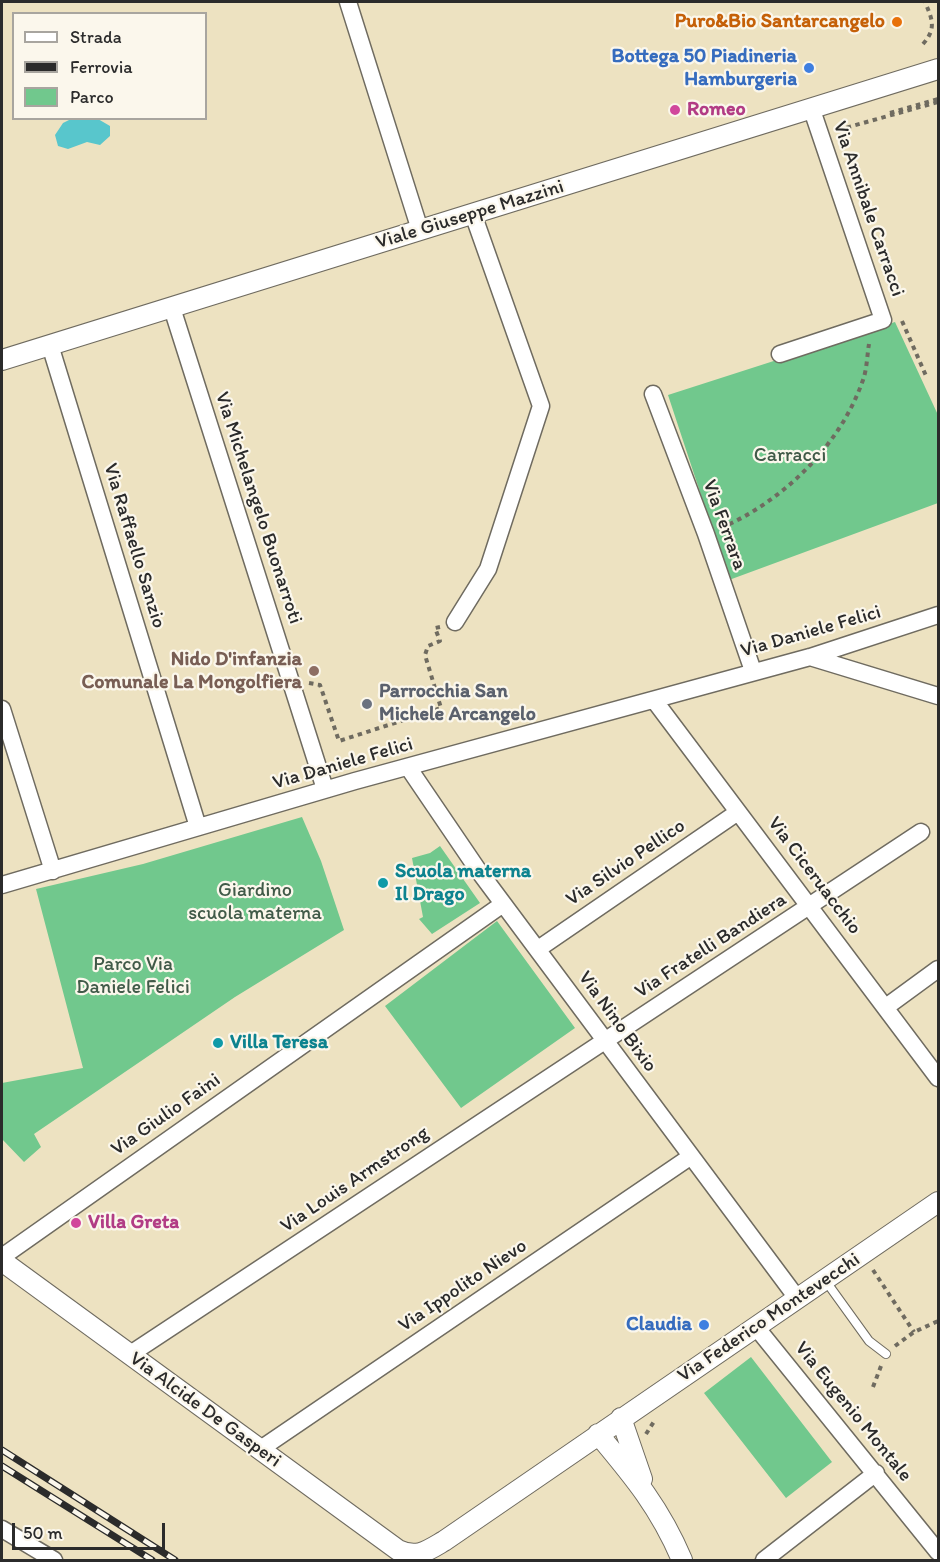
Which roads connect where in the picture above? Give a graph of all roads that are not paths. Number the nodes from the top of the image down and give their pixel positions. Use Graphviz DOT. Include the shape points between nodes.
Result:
graph roads {
  1 [pos="348,2"];
  2 [pos="939,69"];
  3 [pos="812,110"];
  4 [pos="473,214"];
  5 [pos="420,230"];
  6 [pos="172,308"];
  7 [pos="50,345"];
  8 [pos="780,354"];
  9 [pos="2,360"];
  10 [pos="653,394"];
  11 [pos="939,615"];
  12 [pos="455,622"];
  13 [pos="810,657"];
  14 [pos="753,671"];
  15 [pos="939,696"];
  16 [pos="654,700"];
  17 [pos="2,709"];
  18 [pos="408,767"];
  19 [pos="325,789"];
  20 [pos="738,812"];
  21 [pos="198,827"];
  22 [pos="921,832"];
  23 [pos="53,871"];
  24 [pos="2,885"];
  25 [pos="503,904"];
  26 [pos="811,906"];
  27 [pos="538,949"];
  28 [pos="939,969"];
  29 [pos="886,1007"];
  30 [pos="604,1040"];
  31 [pos="939,1078"];
  32 [pos="690,1158"];
  33 [pos="939,1202"];
  34 [pos="2,1259"];
  35 [pos="825,1280"];
  36 [pos="797,1298"];
  37 [pos="756,1327"];
  38 [pos="886,1354"];
  39 [pos="129,1355"];
  40 [pos="621,1418"];
  41 [pos="598,1434"];
  42 [pos="259,1450"];
  43 [pos="876,1473"];
  44 [pos="645,1490"];
  45 [pos="2,1529"];
  46 [pos="939,1552"];
  47 [pos="410,1558"];
  48 [pos="54,1560"];
  49 [pos="682,1560"];
  50 [pos="764,1560"];
  1 -- 5 [label="street"];
  2 -- 3 [label="street, Viale Giuseppe Mazzini"];
  3 -- 4 [label="street, Viale Giuseppe Mazzini"];
  3 -- 8 [label="street, Via Annibale Carracci" via="881,321"];
  4 -- 5 [label="street, Viale Giuseppe Mazzini"];
  4 -- 12 [label="street" via="541,406 488,569"];
  5 -- 6 [label="street, Viale Giuseppe Mazzini"];
  6 -- 7 [label="street, Viale Giuseppe Mazzini"];
  6 -- 19 [label="street, Via Michelangelo Buonarroti"];
  7 -- 9 [label="street, Viale Giuseppe Mazzini"];
  7 -- 21 [label="street, Via Raffaello Sanzio"];
  10 -- 14 [label="street, Via Ferrara"];
  11 -- 13 [label="street, Via Daniele Felici"];
  13 -- 14 [label="street, Via Daniele Felici"];
  13 -- 15 [label="street"];
  14 -- 16 [label="street, Via Daniele Felici"];
  16 -- 18 [label="street, Via Daniele Felici"];
  16 -- 20 [label="street, Via Ciceruacchio"];
  17 -- 23 [label="street"];
  18 -- 19 [label="street, Via Daniele Felici"];
  18 -- 25 [label="street, Via Nino Bixio"];
  19 -- 21 [label="street, Via Daniele Felici"];
  20 -- 26 [label="street, Via Ciceruacchio"];
  20 -- 27 [label="street, Via Silvio Pellico"];
  21 -- 23 [label="street, Via Daniele Felici"];
  22 -- 26 [label="street, Via Fratelli Bandiera"];
  23 -- 24 [label="street, Via Daniele Felici"];
  25 -- 27 [label="street, Via Nino Bixio"];
  25 -- 34 [label="street, Via Giulio Faini"];
  26 -- 29 [label="street, Via Ciceruacchio"];
  26 -- 30 [label="street, Via Fratelli Bandiera"];
  27 -- 30 [label="street, Via Nino Bixio"];
  28 -- 29 [label="street"];
  29 -- 31 [label="street, Via Ciceruacchio"];
  30 -- 32 [label="street, Via Nino Bixio"];
  30 -- 39 [label="street, Via Louis Armstrong"];
  32 -- 36 [label="street, Via Nino Bixio"];
  32 -- 42 [label="street, Via Ippolito Nievo"];
  33 -- 35 [label="street, Via Federico Montevecchi"];
  34 -- 39 [label="street, Via Alcide De Gasperi"];
  35 -- 36 [label="street, Via Federico Montevecchi"];
  35 -- 38 [label="lane" via="869,1341"];
  36 -- 37 [label="street, Via Federico Montevecchi"];
  37 -- 40 [label="street, Via Federico Montevecchi"];
  37 -- 43 [label="street, Via Eugenio Montale"];
  39 -- 42 [label="street, Via Alcide De Gasperi"];
  40 -- 41 [label="street, Via Federico Montevecchi"];
  40 -- 44 [label="street"];
  41 -- 44 [label="street"];
  41 -- 47 [label="street, Via Alcide De Gasperi" via="444,1541"];
  42 -- 47 [label="street, Via Alcide De Gasperi"];
  43 -- 46 [label="street, Via Eugenio Montale"];
  43 -- 50 [label="street"];
  44 -- 49 [label="street"];
  45 -- 48 [label="street"];
}
